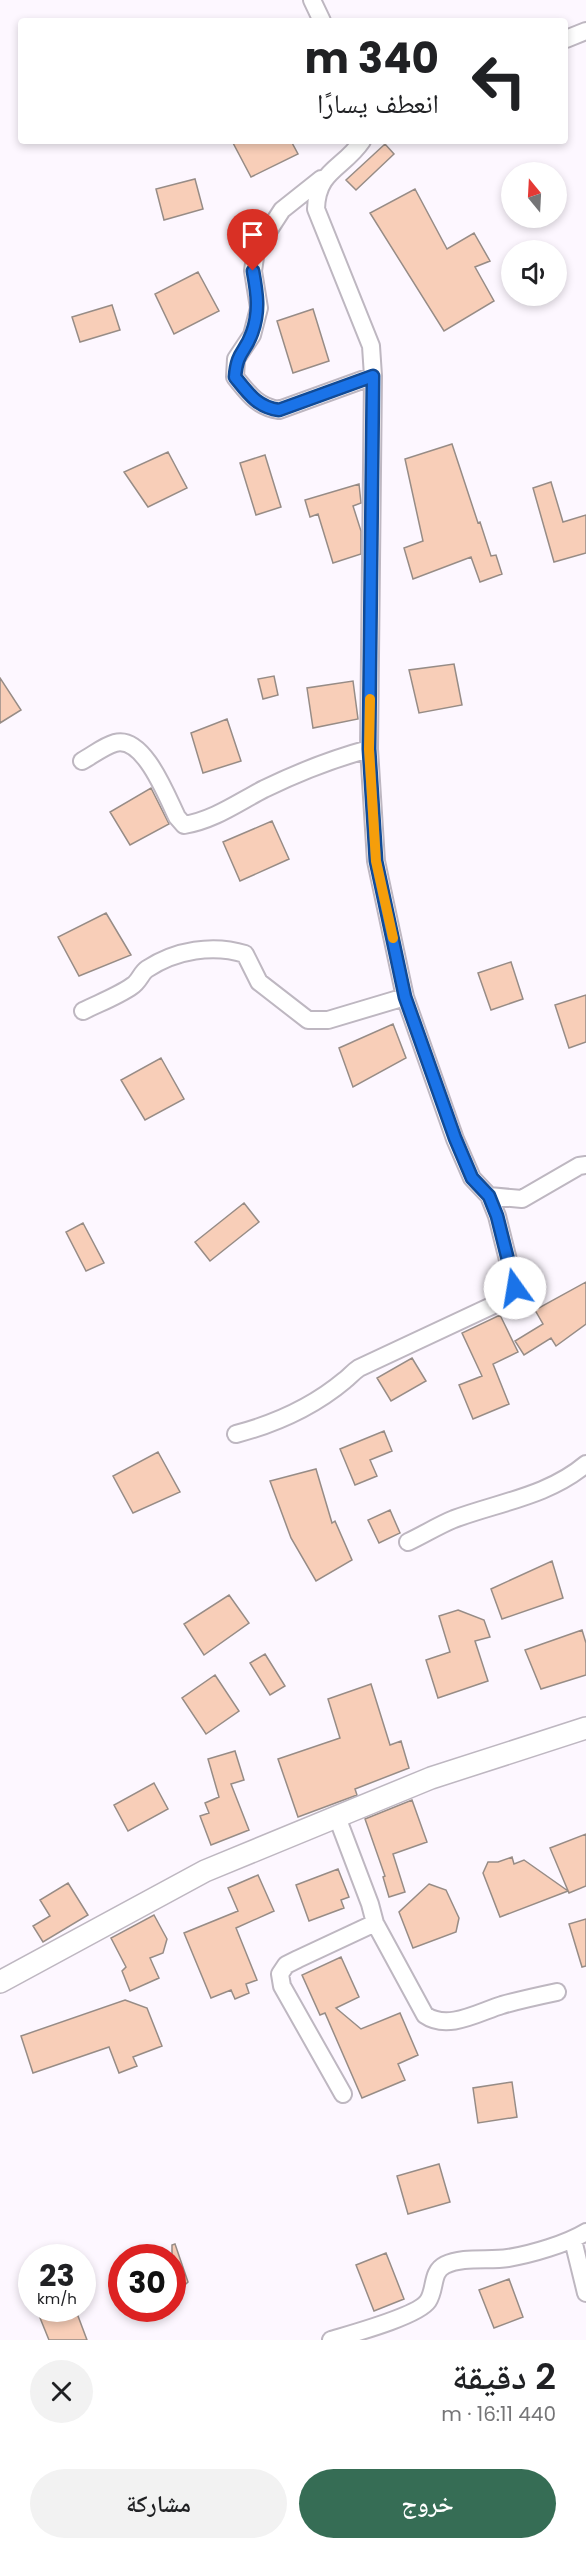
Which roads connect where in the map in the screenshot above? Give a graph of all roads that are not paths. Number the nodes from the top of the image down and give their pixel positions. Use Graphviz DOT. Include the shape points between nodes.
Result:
graph roads {
  1 [pos="312,0"];
  2 [pos="321,18"];
  3 [pos="586,31"];
  4 [pos="568,38"];
  5 [pos="360,144"];
  6 [pos="329,173"];
  7 [pos="373,376"];
  8 [pos="369,749"];
  9 [pos="82,761"];
  10 [pos="405,997"];
  11 [pos="82,1011"];
  12 [pos="586,1165"];
  13 [pos="489,1196"];
  14 [pos="236,1434"];
  15 [pos="586,1464"];
  16 [pos="408,1542"];
  17 [pos="586,1728"];
  18 [pos="337,1817"];
  19 [pos="375,1923"];
  20 [pos="0,1983"];
  21 [pos="557,1992"];
  22 [pos="343,2094"];
  23 [pos="580,2236"];
  24 [pos="586,2293"];
  25 [pos="332,2340"];
  1 -- 2 [label="street"];
  3 -- 4 [label="street"];
  5 -- 6 [label="street"];
  6 -- 7 [label="street" via="316,192 316,209 371,346"];
  6 -- 7 [label="street" via="282,210 256,250 253,271 259,308 252,335 236,359 235,377 265,408 279,410"];
  7 -- 8 [label="street"];
  8 -- 9 [label="street" via="304,769 211,818 184,825 147,759 133,745 115,743"];
  8 -- 10 [label="street" via="376,861"];
  10 -- 11 [label="street" via="328,1020 308,1020 259,982 245,954 208,948 186,952 151,967 131,987"];
  10 -- 13 [label="street" via="455,1138 472,1178"];
  12 -- 13 [label="street" via="522,1199"];
  13 -- 14 [label="street" via="515,1288 510,1297 359,1368 310,1403 270,1425"];
  15 -- 16 [label="street" via="543,1491 453,1520"];
  17 -- 18 [label="street" via="431,1778"];
  18 -- 19 [label="street"];
  18 -- 20 [label="street" via="205,1871"];
  19 -- 21 [label="street" via="431,2020 463,2019"];
  19 -- 22 [label="street" via="286,1965 280,1974 282,1986"];
  23 -- 24 [label="street"];
  23 -- 25 [label="street" via="509,2258 443,2265 436,2273 428,2301 415,2312"];
}
